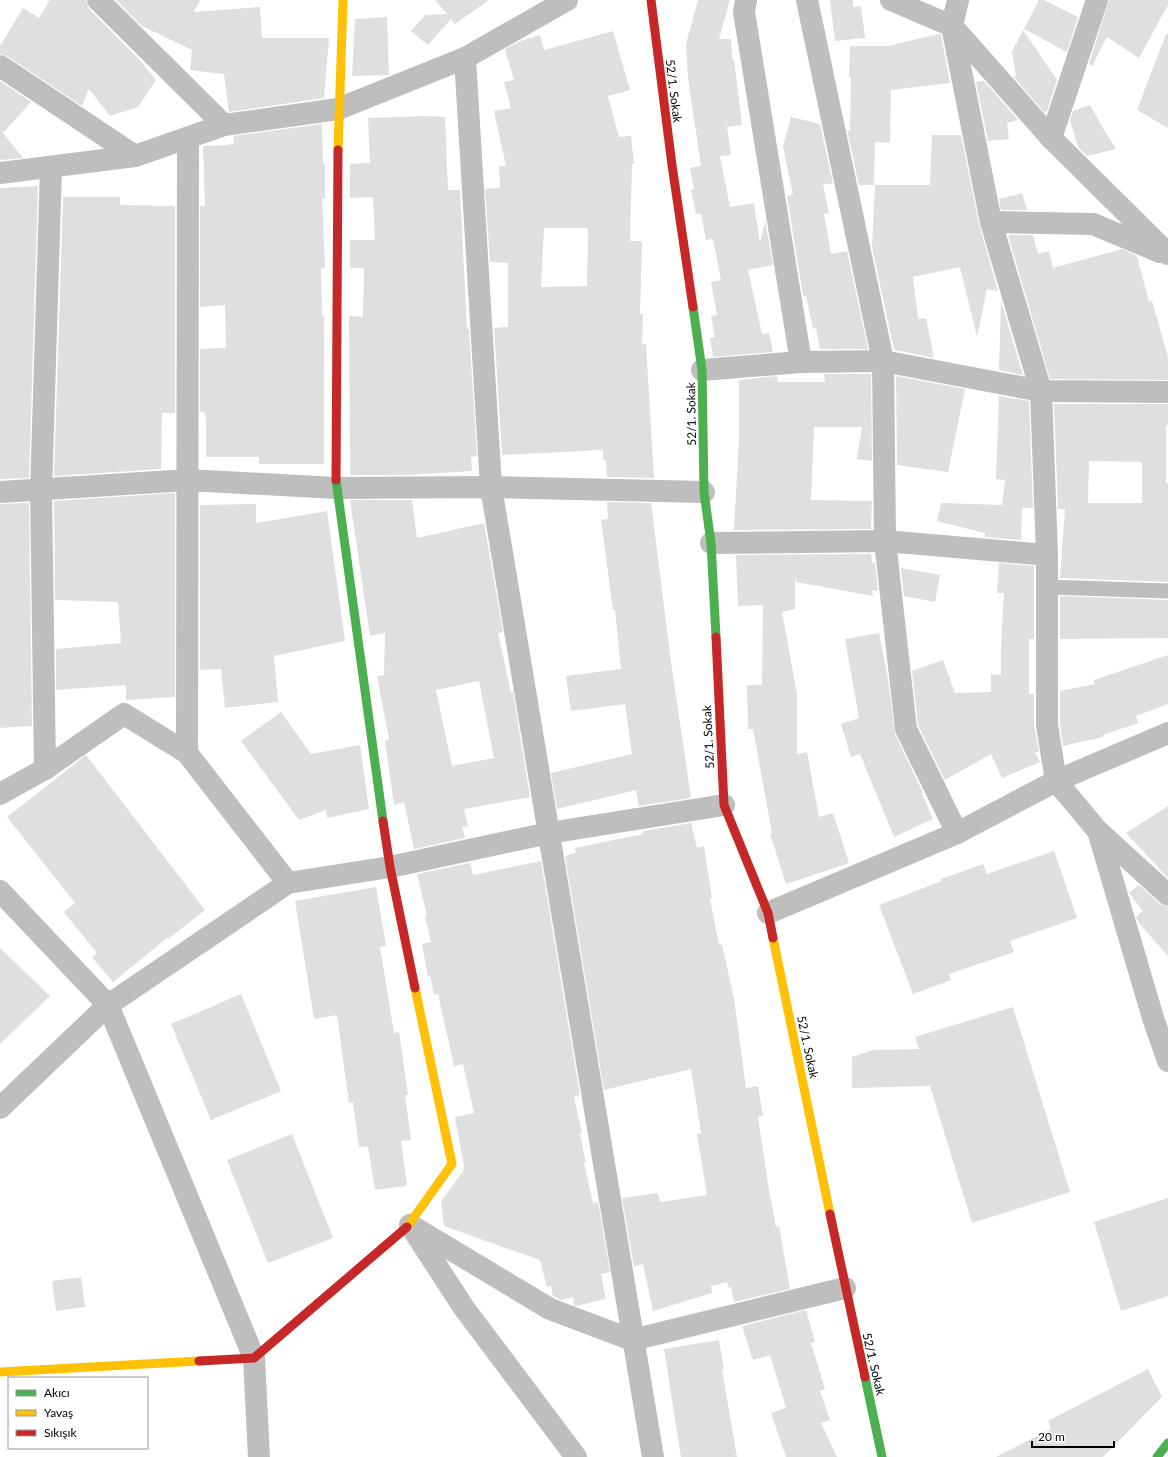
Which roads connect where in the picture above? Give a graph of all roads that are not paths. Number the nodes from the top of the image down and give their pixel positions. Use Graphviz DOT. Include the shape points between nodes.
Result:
graph roads {
  1 [pos="98,0"];
  2 [pos="343,0"];
  3 [pos="567,0"];
  4 [pos="651,0"];
  5 [pos="746,0"];
  6 [pos="807,0"];
  7 [pos="891,0"];
  8 [pos="958,0"];
  9 [pos="1097,0"];
  10 [pos="952,26"];
  11 [pos="465,58"];
  12 [pos="0,66"];
  13 [pos="338,109"];
  14 [pos="224,125"];
  15 [pos="1051,138"];
  16 [pos="188,139"];
  17 [pos="135,156"];
  18 [pos="51,168"];
  19 [pos="0,172"];
  20 [pos="991,222"];
  21 [pos="1168,254"];
  22 [pos="883,361"];
  23 [pos="801,362"];
  24 [pos="702,370"];
  25 [pos="1041,391"];
  26 [pos="1168,392"];
  27 [pos="188,480"];
  28 [pos="491,487"];
  29 [pos="336,488"];
  30 [pos="41,491"];
  31 [pos="0,492"];
  32 [pos="704,492"];
  33 [pos="885,541"];
  34 [pos="711,543"];
  35 [pos="1047,555"];
  36 [pos="1047,587"];
  37 [pos="1168,591"];
  38 [pos="1168,733"];
  39 [pos="187,753"];
  40 [pos="45,769"];
  41 [pos="1056,781"];
  42 [pos="0,794"];
  43 [pos="724,805"];
  44 [pos="1097,830"];
  45 [pos="957,833"];
  46 [pos="549,834"];
  47 [pos="390,867"];
  48 [pos="288,883"];
  49 [pos="0,891"];
  50 [pos="1168,895"];
  51 [pos="768,913"];
  52 [pos="108,1005"];
  53 [pos="1168,1061"];
  54 [pos="0,1108"];
  55 [pos="410,1225"];
  56 [pos="845,1288"];
  57 [pos="632,1340"];
  58 [pos="254,1358"];
  59 [pos="0,1372"];
  60 [pos="1168,1443"];
  61 [pos="259,1457"];
  62 [pos="576,1457"];
  63 [pos="653,1457"];
  64 [pos="882,1457"];
  65 [pos="1157,1457"];
  1 -- 14 [label="street"];
  2 -- 13 [label="street"];
  3 -- 11 [label="street"];
  4 -- 24 [label="street, 52/1. Sokak"];
  5 -- 23 [label="street" via="744,12 754,78"];
  6 -- 22 [label="street"];
  7 -- 10 [label="street"];
  8 -- 10 [label="street"];
  9 -- 15 [label="street"];
  10 -- 15 [label="street"];
  10 -- 20 [label="street"];
  11 -- 13 [label="street"];
  11 -- 28 [label="street"];
  12 -- 17 [label="street"];
  13 -- 14 [label="street"];
  13 -- 29 [label="street"];
  14 -- 16 [label="street"];
  15 -- 21 [label="street"];
  16 -- 17 [label="street"];
  16 -- 27 [label="street"];
  17 -- 18 [label="street"];
  18 -- 19 [label="street"];
  18 -- 30 [label="street"];
  20 -- 21 [label="street" via="1093,224"];
  20 -- 25 [label="street"];
  22 -- 23 [label="street"];
  22 -- 25 [label="street"];
  22 -- 33 [label="street"];
  23 -- 24 [label="street"];
  24 -- 32 [label="street, 52/1. Sokak"];
  25 -- 26 [label="street"];
  25 -- 35 [label="street"];
  27 -- 29 [label="street"];
  27 -- 30 [label="street"];
  27 -- 39 [label="street"];
  28 -- 29 [label="street"];
  28 -- 32 [label="street"];
  28 -- 46 [label="street"];
  29 -- 47 [label="street"];
  30 -- 31 [label="street"];
  30 -- 40 [label="street"];
  32 -- 34 [label="street, 52/1. Sokak"];
  33 -- 34 [label="street"];
  33 -- 35 [label="street"];
  33 -- 45 [label="street" via="906,729"];
  34 -- 43 [label="street, 52/1. Sokak"];
  35 -- 36 [label="street"];
  36 -- 37 [label="lane"];
  36 -- 41 [label="street" via="1047,725"];
  38 -- 41 [label="street"];
  39 -- 40 [label="street" via="124,714"];
  39 -- 48 [label="street"];
  40 -- 42 [label="street"];
  41 -- 44 [label="street"];
  41 -- 45 [label="street"];
  43 -- 46 [label="street"];
  43 -- 51 [label="street, 52/1. Sokak"];
  44 -- 50 [label="street"];
  44 -- 53 [label="street"];
  45 -- 51 [label="street"];
  46 -- 47 [label="street"];
  46 -- 57 [label="street"];
  47 -- 48 [label="street"];
  47 -- 55 [label="street" via="452,1164"];
  48 -- 52 [label="street"];
  49 -- 52 [label="street"];
  51 -- 56 [label="street, 52/1. Sokak"];
  52 -- 54 [label="street"];
  52 -- 58 [label="street"];
  55 -- 57 [label="street" via="550,1309"];
  55 -- 58 [label="street"];
  55 -- 62 [label="street" via="464,1308"];
  56 -- 57 [label="street"];
  56 -- 64 [label="street, 52/1. Sokak"];
  57 -- 63 [label="street"];
  58 -- 59 [label="street"];
  58 -- 61 [label="street"];
  60 -- 65 [label="street"];
}
